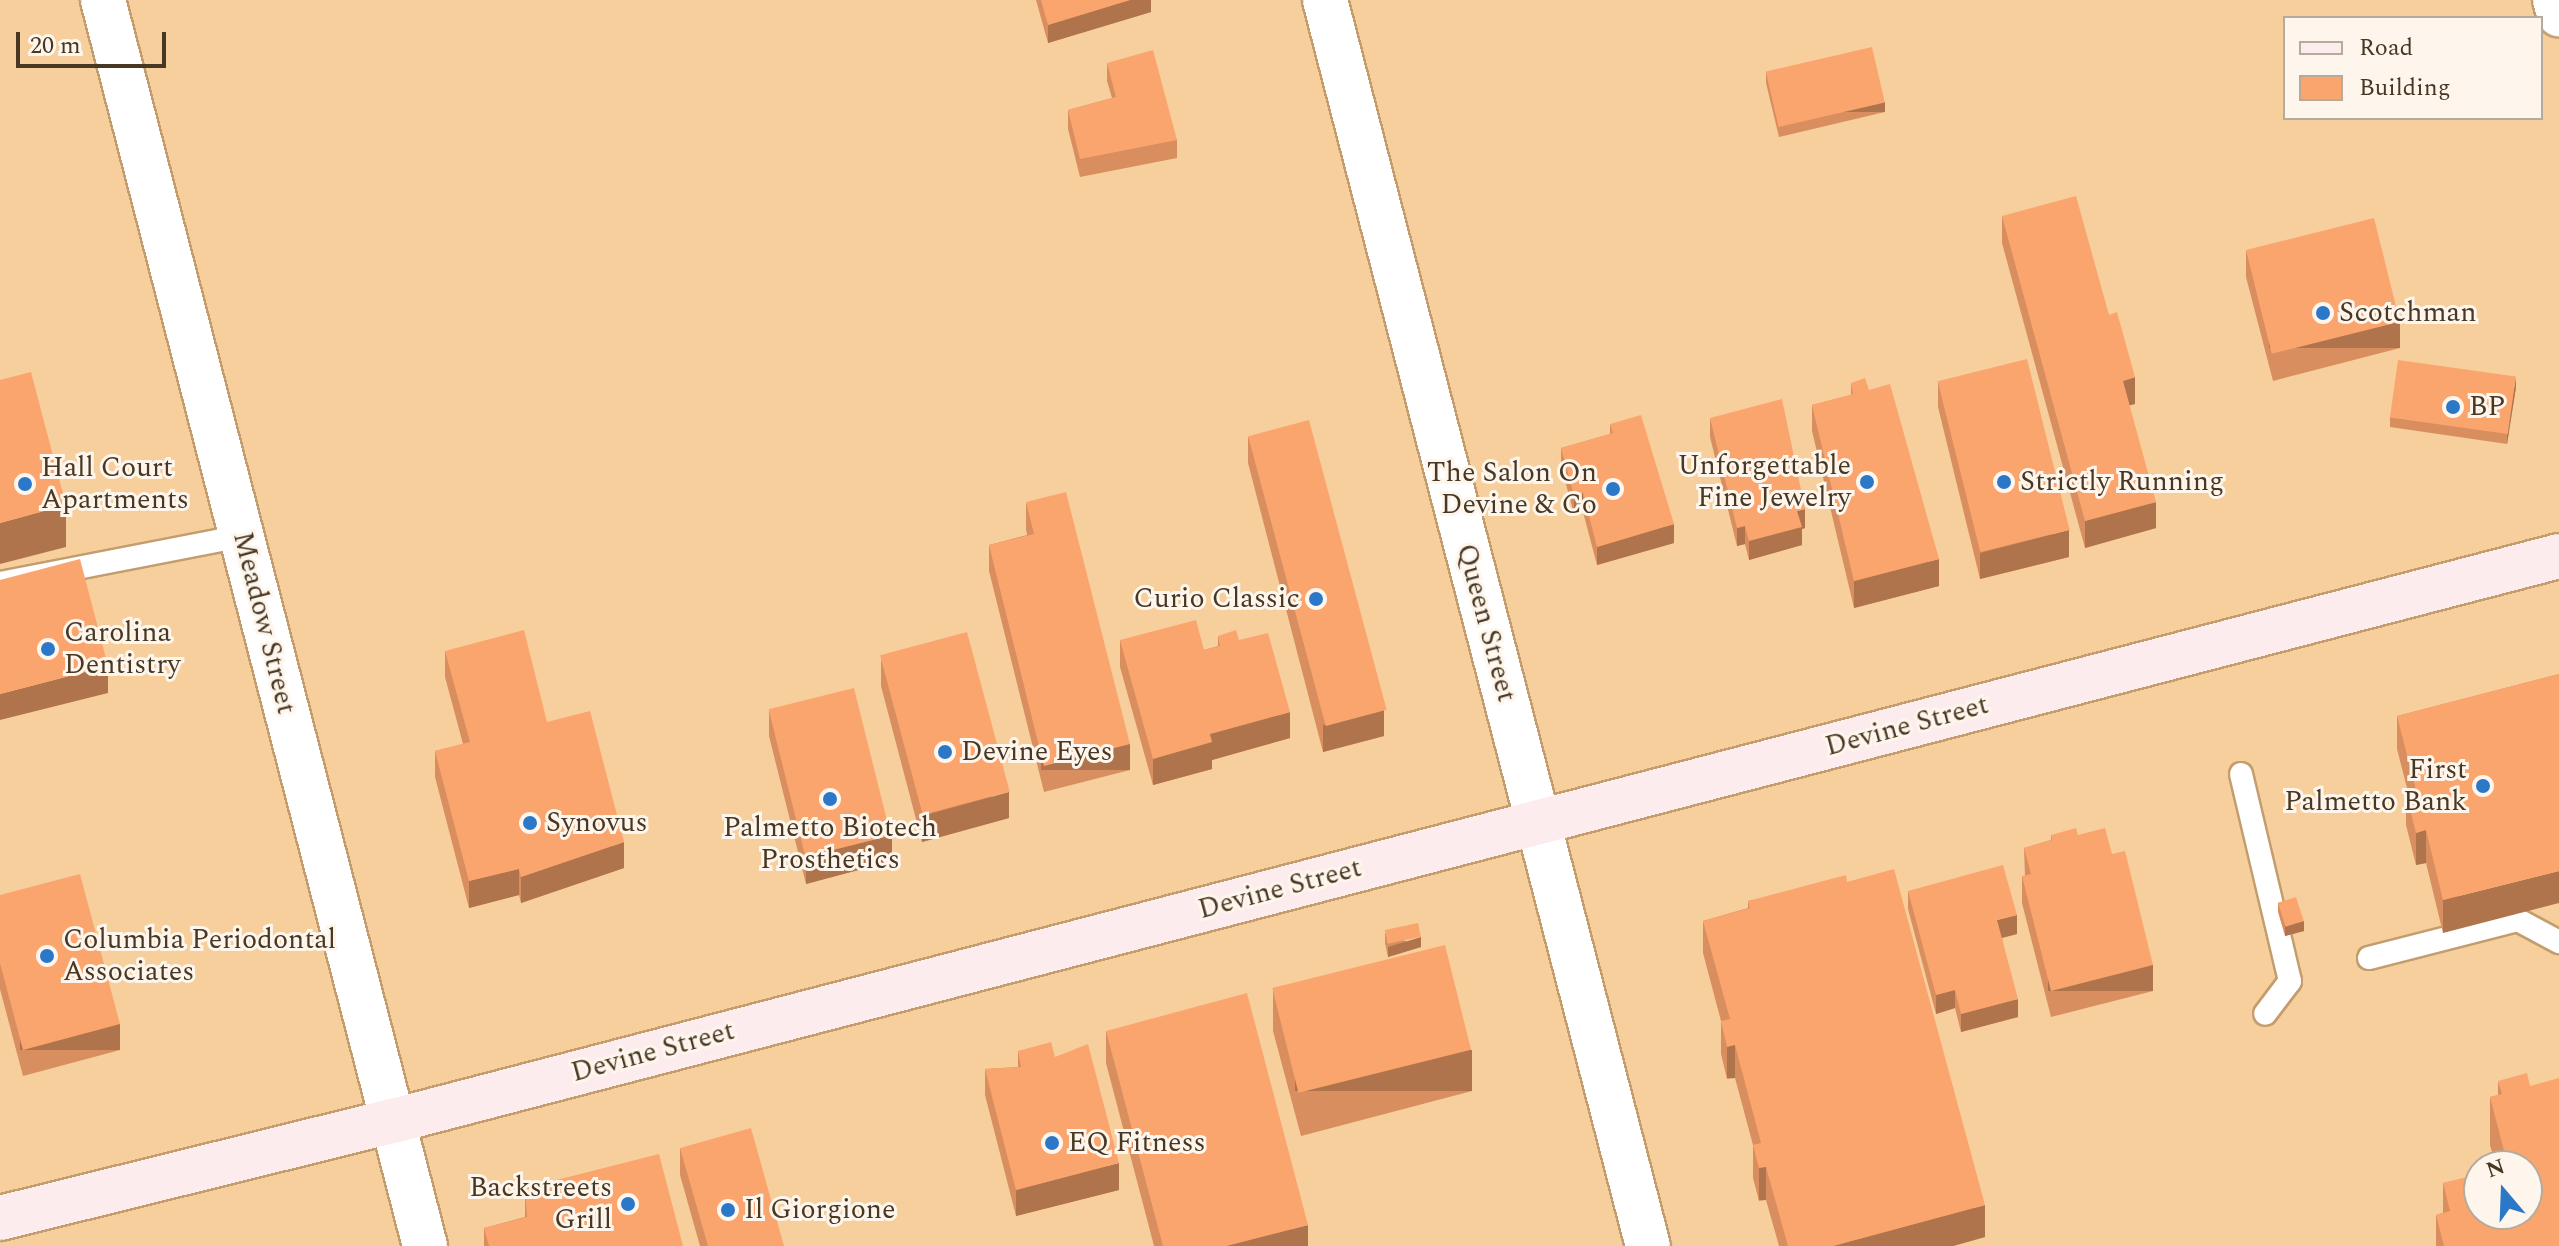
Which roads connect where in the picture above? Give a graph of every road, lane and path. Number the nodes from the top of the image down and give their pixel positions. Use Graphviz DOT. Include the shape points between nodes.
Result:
graph roads {
  1 [pos="103,0"];
  2 [pos="1325,0"];
  3 [pos="2555,0"];
  4 [pos="2559,14"];
  5 [pos="241,536"];
  6 [pos="2559,556"];
  7 [pos="0,583"];
  8 [pos="2241,774"];
  9 [pos="1538,822"];
  10 [pos="2559,942"];
  11 [pos="2369,958"];
  12 [pos="2265,1014"];
  13 [pos="393,1121"];
  14 [pos="0,1218"];
  15 [pos="425,1246"];
  16 [pos="1648,1246"];
  1 -- 5 [label="street, Meadow Street"];
  2 -- 9 [label="street, Queen Street"];
  3 -- 4 [label="street"];
  5 -- 7 [label="lane"];
  5 -- 13 [label="street, Meadow Street"];
  6 -- 9 [label="main road, Devine Street"];
  8 -- 12 [label="lane" via="2290,981"];
  9 -- 13 [label="main road, Devine Street"];
  9 -- 16 [label="street, Queen Street"];
  10 -- 11 [label="lane" via="2518,920"];
  13 -- 14 [label="main road, Devine Street"];
  13 -- 15 [label="street, Meadow Street"];
}
